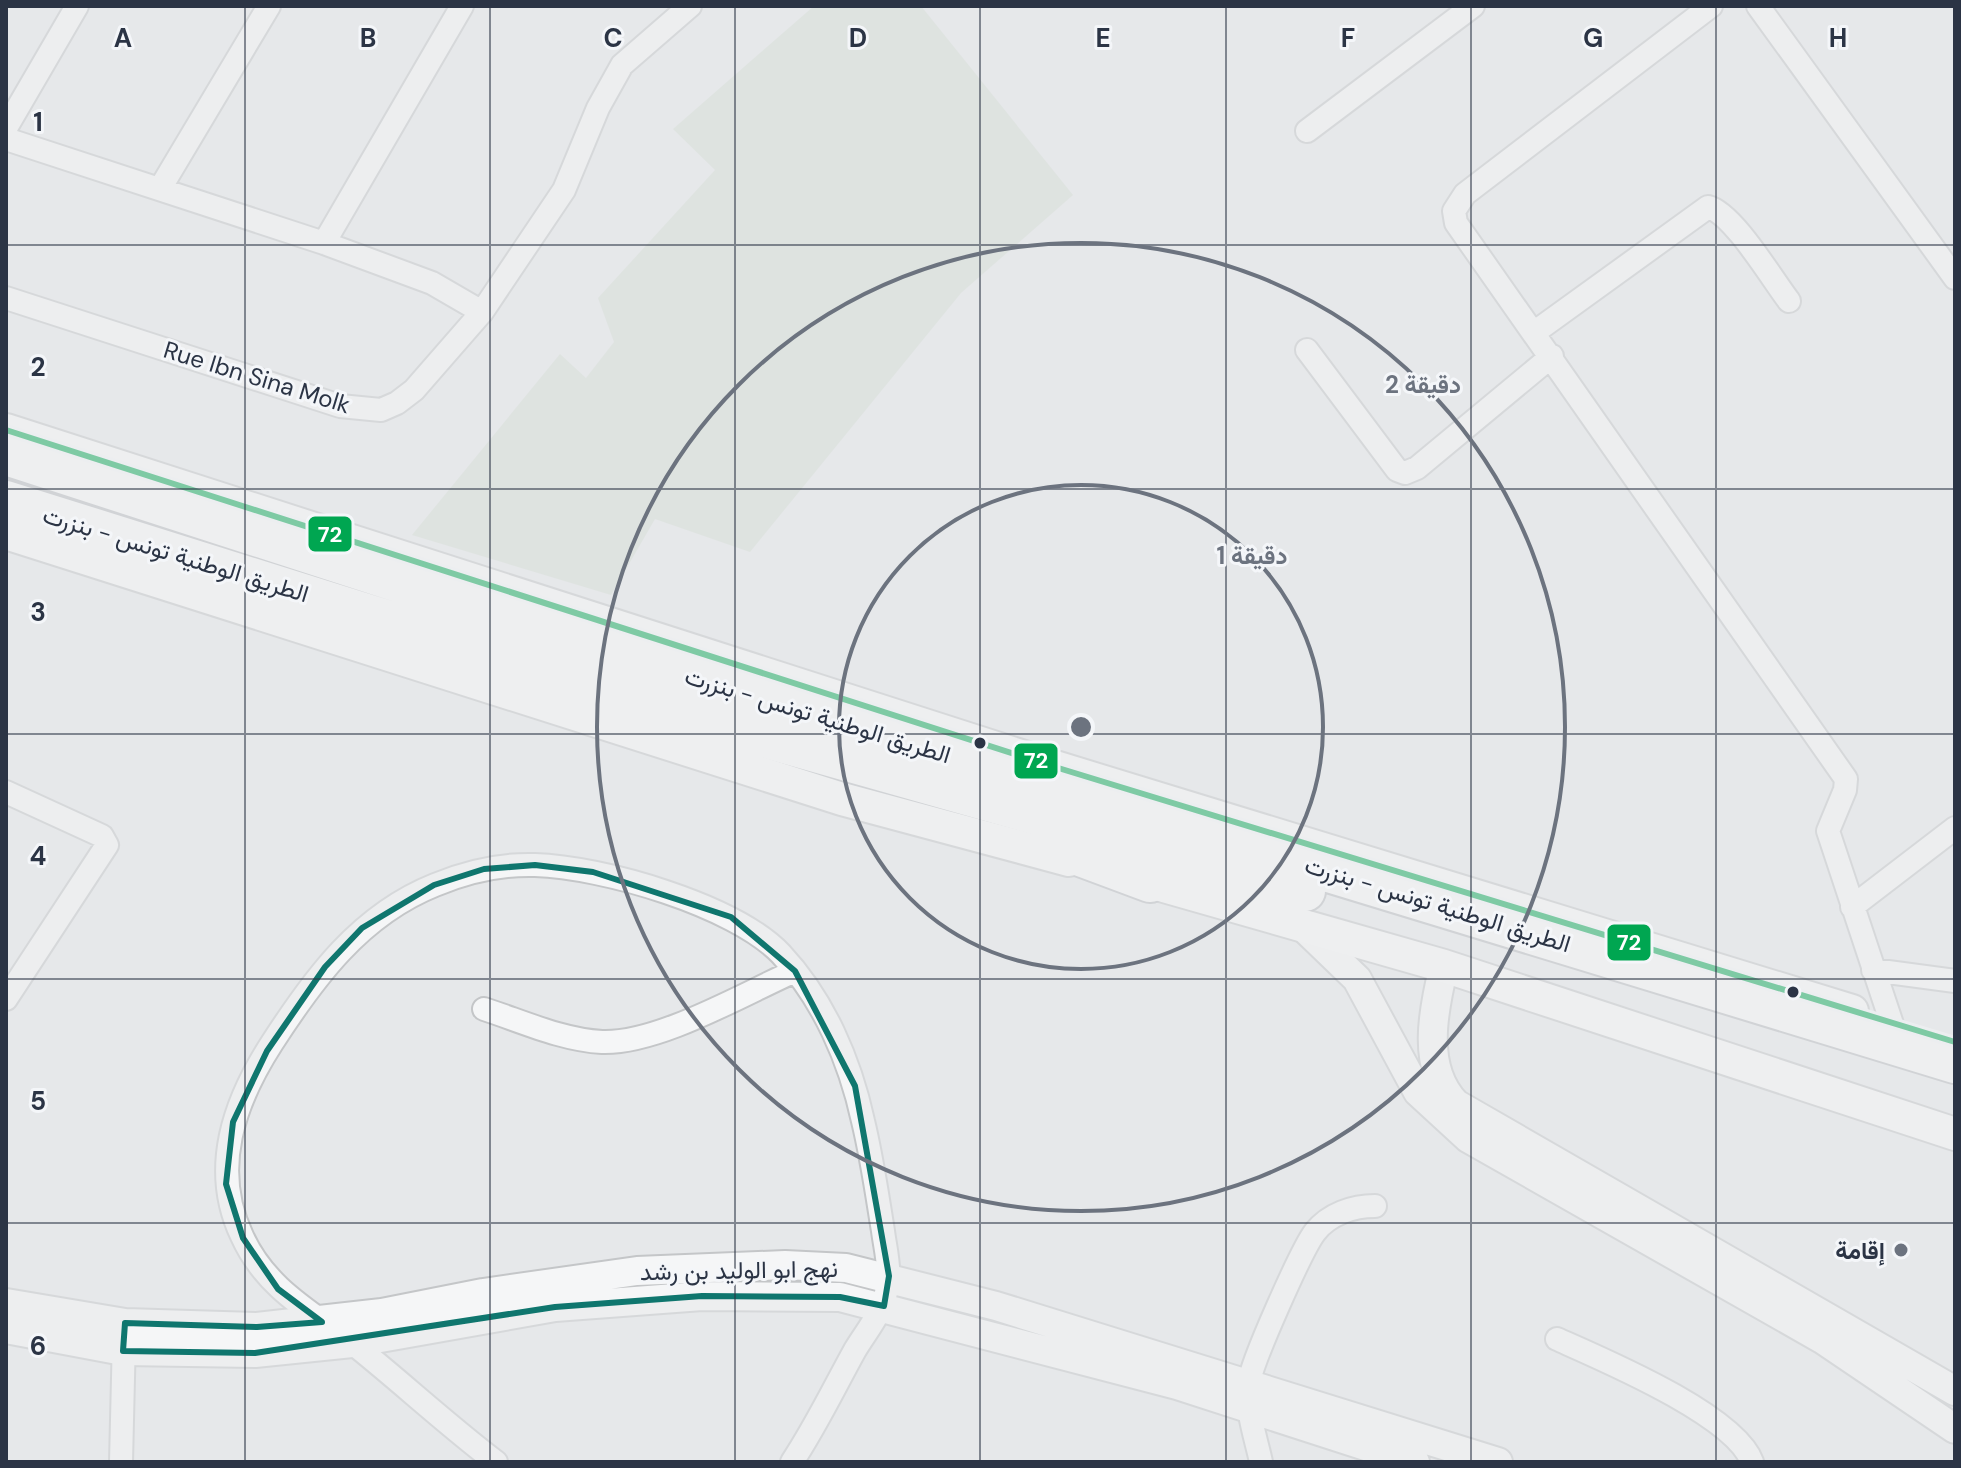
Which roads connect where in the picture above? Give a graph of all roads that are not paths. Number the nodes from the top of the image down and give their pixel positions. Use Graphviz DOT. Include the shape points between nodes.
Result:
graph roads {
  1 [pos="77,6"];
  2 [pos="269,6"];
  3 [pos="462,6"];
  4 [pos="690,6"];
  5 [pos="1473,6"];
  6 [pos="1711,6"];
  7 [pos="1758,6"];
  8 [pos="6,128"];
  9 [pos="1307,131"];
  10 [pos="6,139"];
  11 [pos="161,187"];
  12 [pos="324,243"];
  13 [pos="1955,278"];
  14 [pos="6,298"];
  15 [pos="1789,301"];
  16 [pos="482,312"];
  17 [pos="1535,332"];
  18 [pos="1307,350"];
  19 [pos="1552,356"];
  20 [pos="6,430"];
  21 [pos="6,441"];
  22 [pos="6,455"];
  23 [pos="6,501"];
  24 [pos="6,533"];
  25 [pos="251,533"];
  26 [pos="433,593"];
  27 [pos="233,602"];
  28 [pos="734,729"];
  29 [pos="956,735"];
  30 [pos="6,792"];
  31 [pos="1955,828"];
  32 [pos="1150,882"];
  33 [pos="1852,907"];
  34 [pos="1300,924"];
  35 [pos="1444,966"];
  36 [pos="1873,970"];
  37 [pos="795,971"];
  38 [pos="1955,981"];
  39 [pos="6,999"];
  40 [pos="484,1009"];
  41 [pos="1955,1042"];
  42 [pos="1886,1043"];
  43 [pos="1955,1063"];
  44 [pos="1955,1090"];
  45 [pos="1955,1134"];
  46 [pos="1375,1206"];
  47 [pos="889,1276"];
  48 [pos="6,1303"];
  49 [pos="884,1306"];
  50 [pos="322,1322"];
  51 [pos="6,1329"];
  52 [pos="124,1337"];
  53 [pos="1557,1339"];
  54 [pos="352,1343"];
  55 [pos="1955,1391"];
  56 [pos="1249,1396"];
  57 [pos="1955,1429"];
  58 [pos="121,1462"];
  59 [pos="496,1462"];
  60 [pos="792,1462"];
  61 [pos="1261,1462"];
  62 [pos="1415,1462"];
  63 [pos="1498,1462"];
  64 [pos="1752,1462"];
  1 -- 8 [label="street"];
  2 -- 11 [label="street"];
  3 -- 12 [label="street"];
  4 -- 16 [label="street, Rue Ibn Sina Molk" via="622,65 564,190"];
  5 -- 9 [label="street"];
  6 -- 17 [label="street" via="1458,202 1456,223"];
  7 -- 13 [label="street"];
  10 -- 11 [label="street"];
  11 -- 12 [label="street"];
  12 -- 16 [label="street" via="432,283"];
  14 -- 16 [label="street, Rue Ibn Sina Molk" via="340,406 381,410 414,390"];
  15 -- 17 [label="street" via="1735,229 1708,207"];
  17 -- 19 [label="street"];
  18 -- 19 [label="street" via="1397,470 1405,473"];
  19 -- 33 [label="street" via="1846,779 1828,831"];
  20 -- 29 [label="main road"];
  21 -- 25 [label="highway"];
  22 -- 25 [label="highway, الطريق الوطنية تونس - بنزرت"];
  23 -- 28 [label="highway, الطريق الوطنية تونس - بنزرت"];
  24 -- 27 [label="main road"];
  25 -- 26 [label="highway, الطريق الوطنية تونس - بنزرت"];
  26 -- 29 [label="highway"];
  26 -- 42 [label="highway, الطريق الوطنية تونس - بنزرت" via="735,691"];
  27 -- 28 [label="highway"];
  27 -- 32 [label="main road" via="842,799"];
  28 -- 32 [label="highway"];
  28 -- 42 [label="highway, الطريق الوطنية تونس - بنزرت" via="1316,895"];
  29 -- 42 [label="main road"];
  30 -- 39 [label="street" via="102,836 107,845"];
  31 -- 33 [label="street"];
  32 -- 34 [label="main road"];
  33 -- 36 [label="street"];
  34 -- 35 [label="main road"];
  34 -- 57 [label="street" via="1357,979 1418,1092 1468,1138 1822,1339"];
  35 -- 45 [label="main road"];
  35 -- 55 [label="street" via="1433,1047 1439,1079 1456,1104"];
  36 -- 38 [label="street"];
  36 -- 42 [label="street"];
  37 -- 40 [label="street" via="625,1042 572,1037"];
  37 -- 47 [label="street" via="835,1035 855,1086 873,1163"];
  37 -- 50 [label="street" via="761,936 731,917 593,872 535,865 484,869 434,885 362,928 325,967 267,1051 246,1089 227,1152 226,1184 243,1238 278,1289"];
  41 -- 42 [label="main road"];
  42 -- 43 [label="highway, الطريق الوطنية تونس - بنزرت"];
  42 -- 44 [label="highway, الطريق الوطنية تونس - بنزرت"];
  46 -- 56 [label="street" via="1341,1213 1316,1231"];
  47 -- 49 [label="street"];
  47 -- 50 [label="street, نهج ابو الوليد بن رشد" via="785,1265 637,1271"];
  47 -- 56 [label="street, نهج ابو الوليد بن رشد"];
  48 -- 52 [label="street, نهج ابو الوليد بن رشد"];
  49 -- 54 [label="street, نهج ابو الوليد بن رشد" via="840,1297 648,1299 540,1310"];
  49 -- 56 [label="street, نهج ابو الوليد بن رشد"];
  49 -- 60 [label="street"];
  50 -- 52 [label="street, نهج ابو الوليد بن رشد"];
  50 -- 54 [label="street"];
  51 -- 52 [label="street, نهج ابو الوليد بن رشد"];
  52 -- 54 [label="street, نهج ابو الوليد بن رشد" via="255,1353"];
  52 -- 58 [label="street"];
  53 -- 64 [label="street" via="1635,1374 1696,1410 1733,1434"];
  54 -- 59 [label="street"];
  56 -- 61 [label="street"];
  56 -- 62 [label="street, نهج ابو الوليد بن رشد"];
  56 -- 63 [label="street, نهج ابو الوليد بن رشد"];
}
